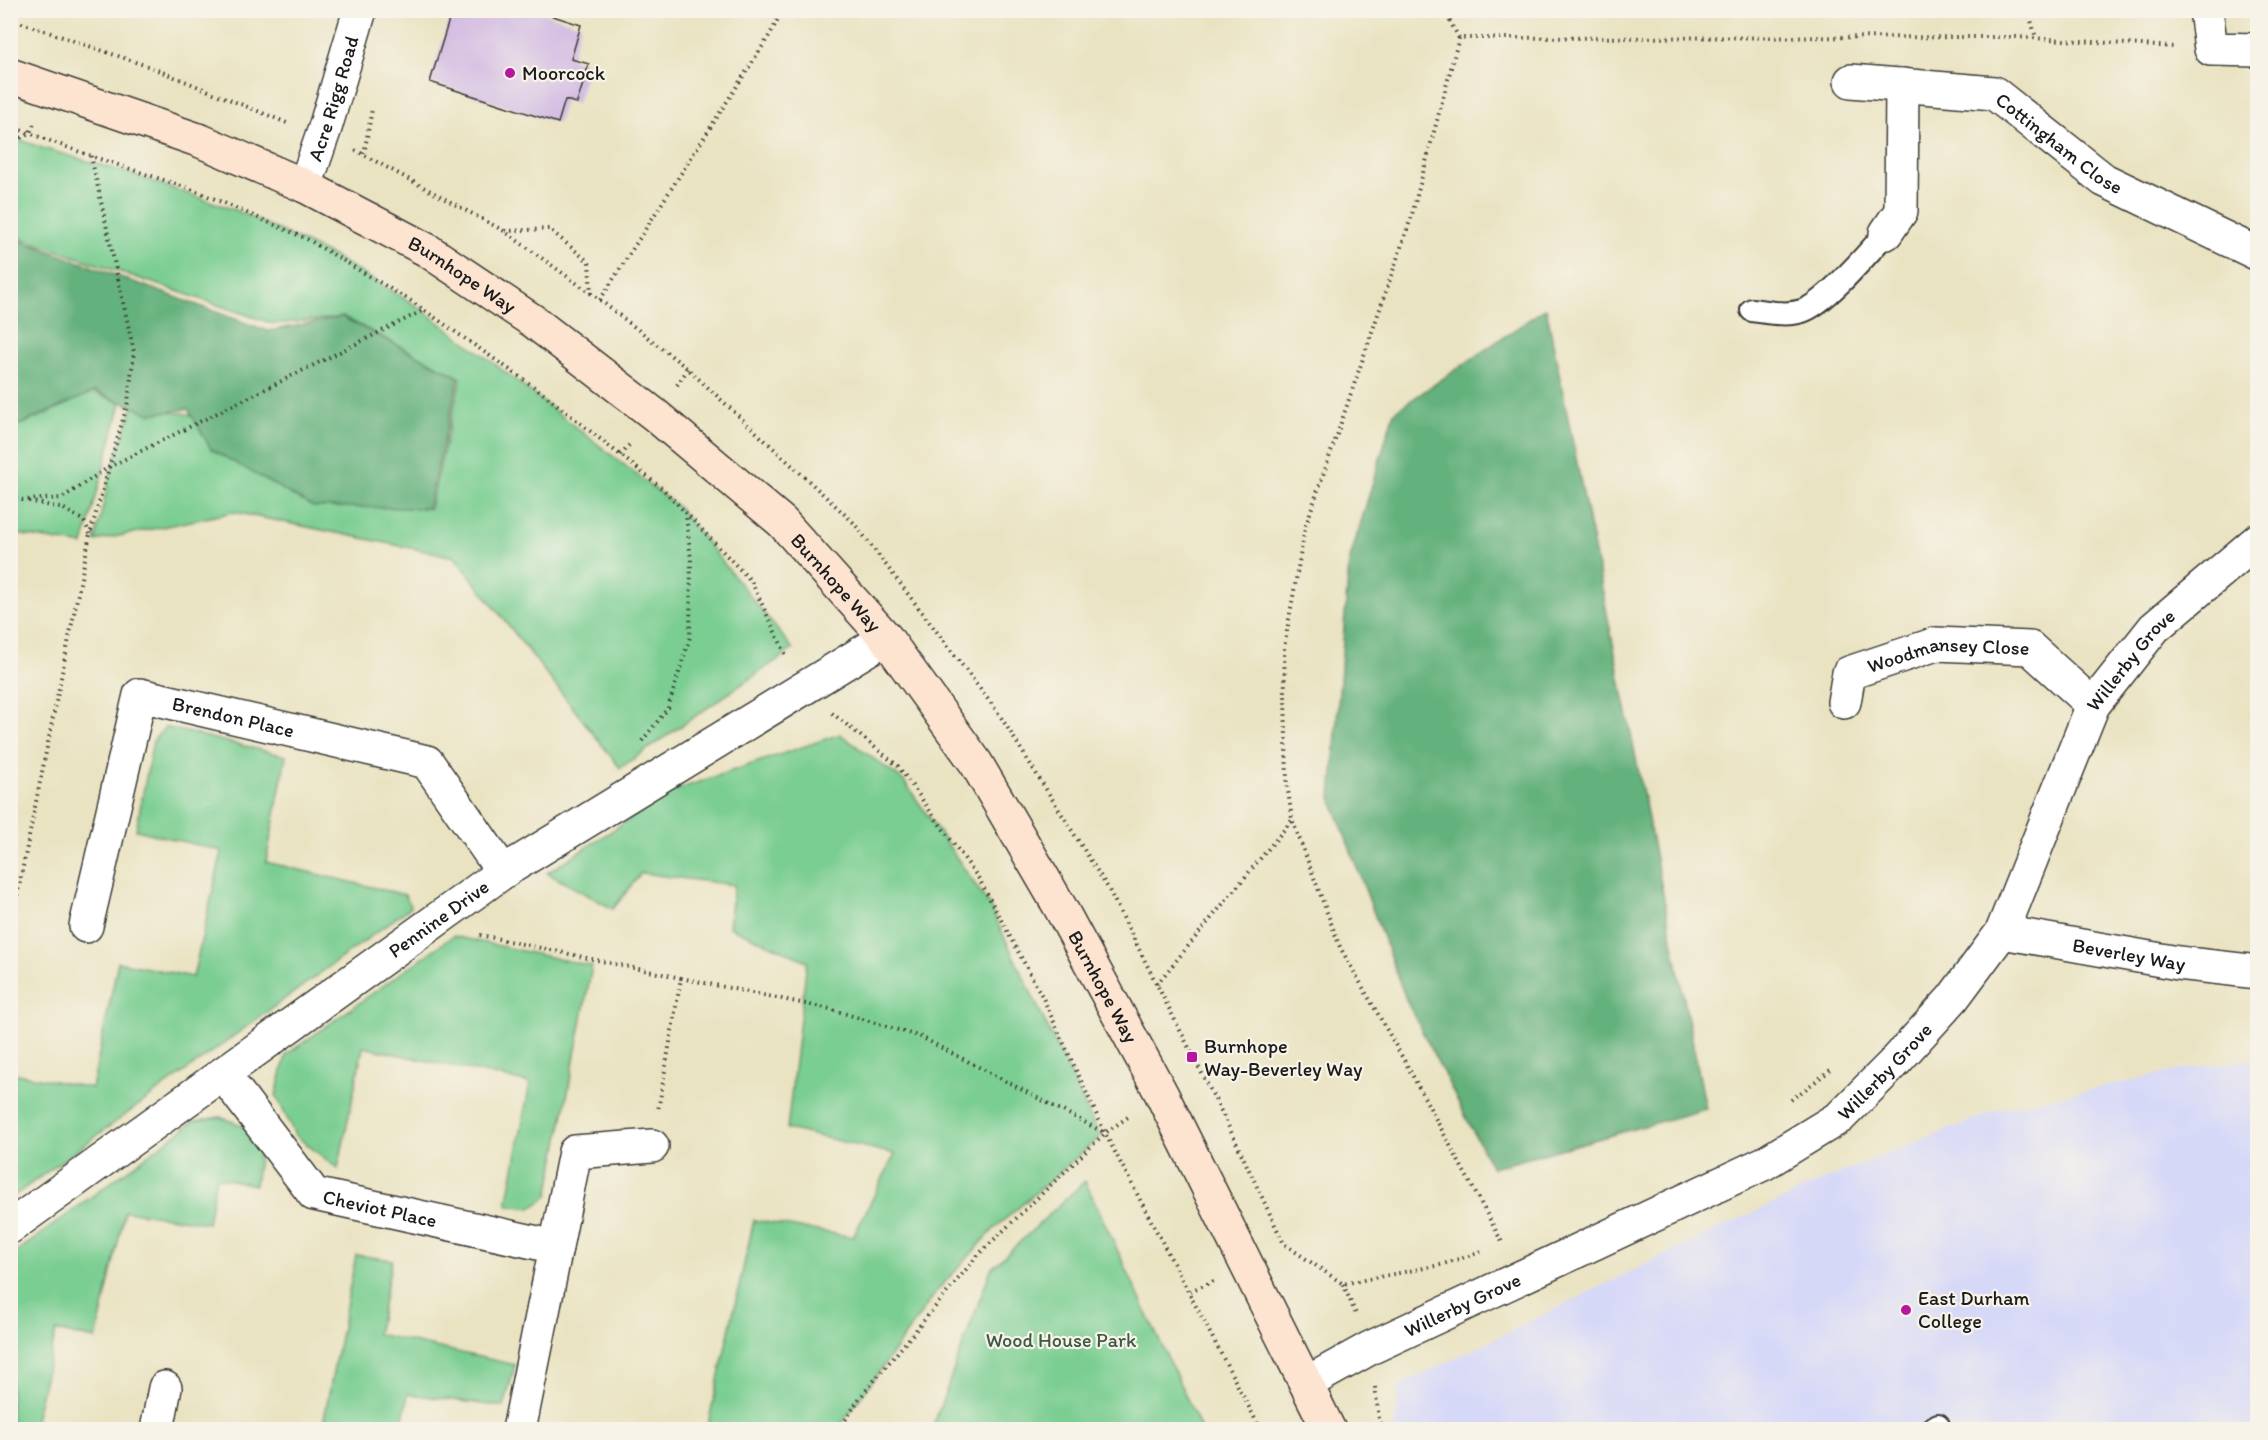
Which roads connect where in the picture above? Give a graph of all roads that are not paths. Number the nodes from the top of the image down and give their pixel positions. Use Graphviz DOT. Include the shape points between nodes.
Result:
graph roads {
  1 [pos="360,10"];
  2 [pos="2206,10"];
  3 [pos="2258,50"];
  4 [pos="10,75"];
  5 [pos="1851,81"];
  6 [pos="1902,85"];
  7 [pos="305,186"];
  8 [pos="1886,232"];
  9 [pos="2258,254"];
  10 [pos="1752,310"];
  11 [pos="2258,540"];
  12 [pos="886,638"];
  13 [pos="1844,702"];
  14 [pos="2093,705"];
  15 [pos="503,872"];
  16 [pos="86,926"];
  17 [pos="2002,932"];
  18 [pos="2258,972"];
  19 [pos="223,1074"];
  20 [pos="652,1146"];
  21 [pos="10,1227"];
  22 [pos="556,1247"];
  23 [pos="1307,1383"];
  24 [pos="165,1388"];
  25 [pos="157,1430"];
  26 [pos="519,1430"];
  27 [pos="1329,1430"];
  1 -- 7 [label="street, Acre Rigg Road"];
  2 -- 3 [label="street" via="2211,49"];
  4 -- 7 [label="main road, Burnhope Way" via="201,141"];
  5 -- 6 [label="street, Cottingham Close"];
  6 -- 8 [label="street" via="1901,211"];
  6 -- 9 [label="street, Cottingham Close" via="1994,93 2104,180"];
  7 -- 12 [label="main road, Burnhope Way" via="427,250 533,321 656,415 782,522"];
  8 -- 10 [label="lane" via="1821,301 1805,311 1790,314"];
  11 -- 14 [label="street, Willerby Grove" via="2154,628"];
  12 -- 15 [label="street, Pennine Drive"];
  12 -- 23 [label="main road, Burnhope Way" via="976,763 1060,907 1161,1094"];
  13 -- 14 [label="street, Woodmansey Close" via="1849,673 1936,644 2030,648"];
  14 -- 17 [label="street, Willerby Grove"];
  15 -- 16 [label="street, Brendon Place" via="427,762 140,695"];
  15 -- 19 [label="street, Pennine Drive"];
  17 -- 18 [label="street, Beverley Way" via="2178,963"];
  17 -- 23 [label="street, Willerby Grove" via="1953,998 1840,1117 1765,1163 1370,1348"];
  19 -- 21 [label="street, Pennine Drive"];
  19 -- 22 [label="street, Cheviot Place" via="314,1194"];
  20 -- 22 [label="street" via="575,1152"];
  22 -- 26 [label="street"];
  23 -- 27 [label="main road, Burnhope Way"];
  24 -- 25 [label="street"];
}
